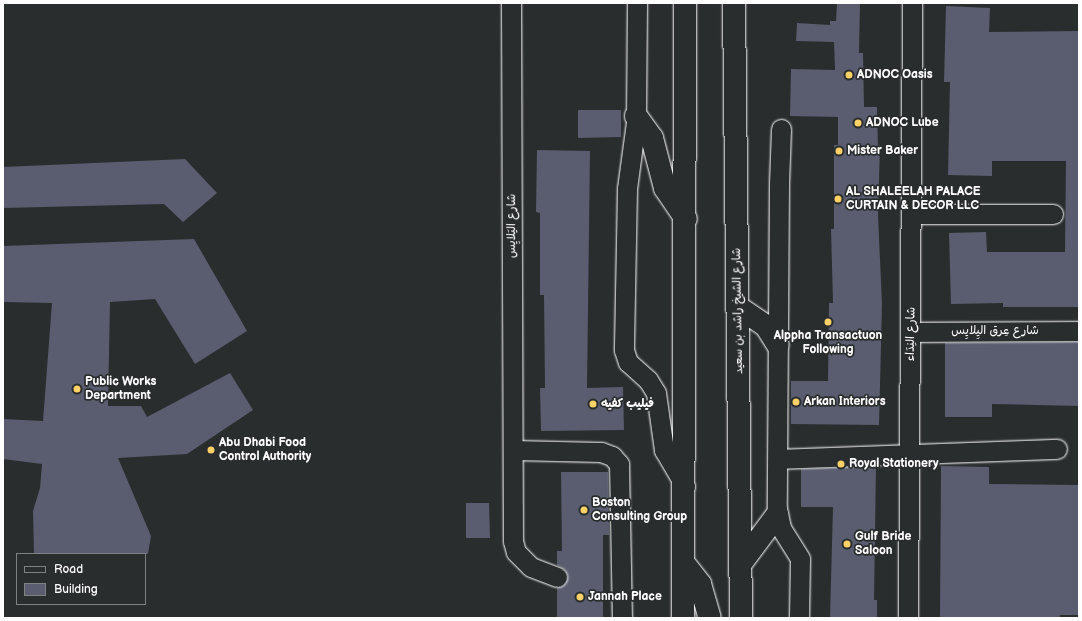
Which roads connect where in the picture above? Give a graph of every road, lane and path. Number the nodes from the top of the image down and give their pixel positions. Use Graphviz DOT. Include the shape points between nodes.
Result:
graph roads {
  1 [pos="511,3"];
  2 [pos="637,3"];
  3 [pos="685,3"];
  4 [pos="734,3"];
  5 [pos="912,3"];
  6 [pos="636,116"];
  7 [pos="781,129"];
  8 [pos="911,214"];
  9 [pos="1053,214"];
  10 [pos="686,218"];
  11 [pos="738,307"];
  12 [pos="1079,331"];
  13 [pos="911,332"];
  14 [pos="778,345"];
  15 [pos="1057,449"];
  16 [pos="513,450"];
  17 [pos="909,454"];
  18 [pos="778,459"];
  19 [pos="686,486"];
  20 [pos="777,515"];
  21 [pos="742,562"];
  22 [pos="686,566"];
  23 [pos="557,577"];
  24 [pos="622,618"];
  25 [pos="683,618"];
  26 [pos="710,618"];
  27 [pos="741,618"];
  28 [pos="799,618"];
  29 [pos="908,618"];
  1 -- 16 [label="street, شارع اليَلايِس"];
  2 -- 6 [label="street"];
  3 -- 10 [label="main road"];
  4 -- 11 [label="main road, شارع الشيخ راشد بن سعيد"];
  5 -- 8 [label="street, شارع النِدَاء"];
  6 -- 10 [label="main road" via="652,138 665,188"];
  6 -- 19 [label="street" via="627,197 624,350 628,362 648,380 656,393 664,450"];
  7 -- 14 [label="street"];
  8 -- 9 [label="street"];
  8 -- 13 [label="street, شارع النِدَاء"];
  10 -- 19 [label="main road"];
  11 -- 14 [label="main road" via="766,326"];
  11 -- 21 [label="main road, شارع الشيخ راشد بن سعيد"];
  12 -- 13 [label="street, شارع عِرق اليِلايِس"];
  13 -- 17 [label="street, شارع النِدَاء"];
  14 -- 18 [label="street"];
  15 -- 17 [label="street"];
  16 -- 23 [label="street, شارع اليَلايِس" via="513,529 523,547 524,561 539,572"];
  16 -- 24 [label="street" via="601,452 612,456 619,464"];
  17 -- 18 [label="street"];
  17 -- 29 [label="street, شارع النِدَاء"];
  18 -- 20 [label="street"];
  19 -- 22 [label="main road"];
  20 -- 21 [label="main road"];
  20 -- 28 [label="street" via="781,528 800,559"];
  21 -- 27 [label="main road, شارع الشيخ راشد بن سعيد"];
  22 -- 25 [label="main road"];
  22 -- 26 [label="main road" via="700,584"];
}
